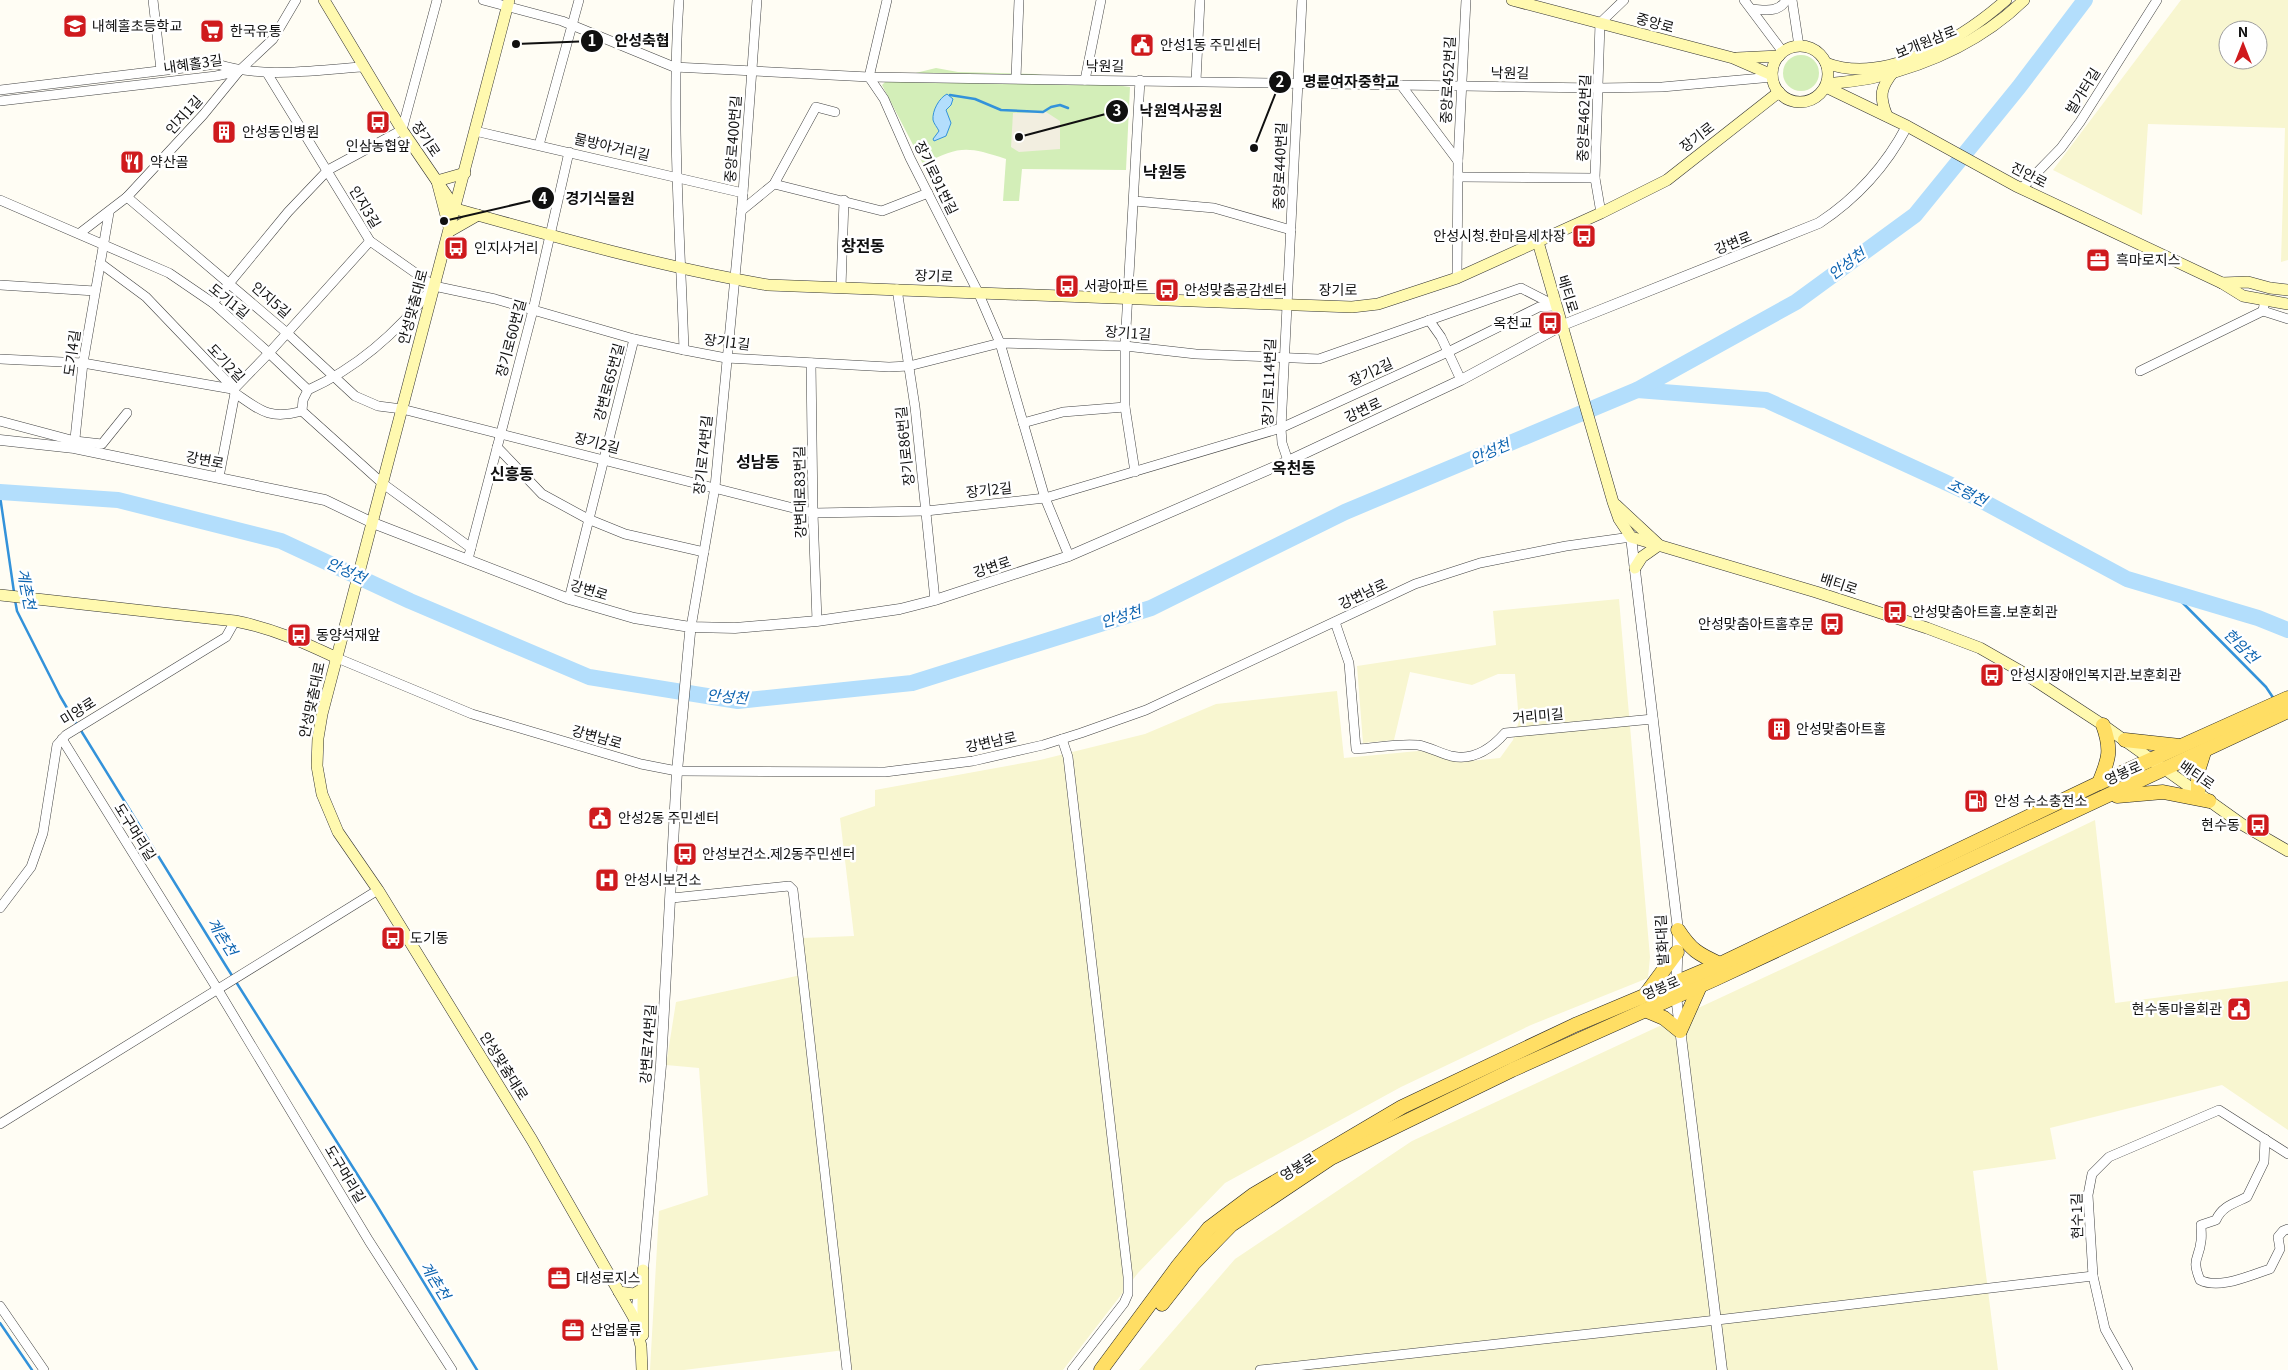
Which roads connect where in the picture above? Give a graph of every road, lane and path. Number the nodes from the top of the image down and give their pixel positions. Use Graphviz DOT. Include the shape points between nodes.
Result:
graph roads {
  1 [pos="153,0"];
  2 [pos="296,0"];
  3 [pos="324,0"];
  4 [pos="437,0"];
  5 [pos="483,0"];
  6 [pos="579,0"];
  7 [pos="679,0"];
  8 [pos="757,0"];
  9 [pos="887,0"];
  10 [pos="1019,0"];
  11 [pos="1101,0"];
  12 [pos="1200,0"];
  13 [pos="1302,0"];
  14 [pos="1466,0"];
  15 [pos="1512,0"];
  16 [pos="1624,0"];
  17 [pos="1744,0"];
  18 [pos="1786,0"];
  19 [pos="1792,0"];
  20 [pos="2006,0"];
  21 [pos="2024,0"];
  22 [pos="2157,0"];
  23 [pos="508,3"];
  24 [pos="1752,9"];
  25 [pos="1600,23"];
  26 [pos="573,25"];
  27 [pos="1799,46"];
  28 [pos="1781,54"];
  29 [pos="1733,58"];
  30 [pos="1826,63"];
  31 [pos="363,67"];
  32 [pos="674,67"];
  33 [pos="161,70"];
  34 [pos="239,71"];
  35 [pos="1894,71"];
  36 [pos="752,72"];
  37 [pos="267,73"];
  38 [pos="1772,76"];
  39 [pos="869,77"];
  40 [pos="1016,78"];
  41 [pos="1085,80"];
  42 [pos="1140,80"];
  43 [pos="1196,81"];
  44 [pos="1297,84"];
  45 [pos="1401,85"];
  46 [pos="1826,85"];
  47 [pos="1461,86"];
  48 [pos="1598,88"];
  49 [pos="0,90"];
  50 [pos="1779,92"];
  51 [pos="0,101"];
  52 [pos="835,112"];
  53 [pos="1887,116"];
  54 [pos="1907,126"];
  55 [pos="402,130"];
  56 [pos="475,131"];
  57 [pos="539,145"];
  58 [pos="569,152"];
  59 [pos="1458,161"];
  60 [pos="328,170"];
  61 [pos="465,173"];
  62 [pos="676,176"];
  63 [pos="1458,177"];
  64 [pos="1595,178"];
  65 [pos="437,181"];
  66 [pos="774,184"];
  67 [pos="2019,187"];
  68 [pos="743,193"];
  69 [pos="928,193"];
  70 [pos="127,197"];
  71 [pos="0,200"];
  72 [pos="844,200"];
  73 [pos="1134,201"];
  74 [pos="456,209"];
  75 [pos="741,211"];
  76 [pos="109,213"];
  77 [pos="1601,213"];
  78 [pos="478,216"];
  79 [pos="1291,230"];
  80 [pos="450,231"];
  81 [pos="80,233"];
  82 [pos="549,236"];
  83 [pos="370,241"];
  84 [pos="1538,242"];
  85 [pos="103,246"];
  86 [pos="100,263"];
  87 [pos="681,267"];
  88 [pos="1457,278"];
  89 [pos="735,279"];
  90 [pos="2222,283"];
  91 [pos="230,284"];
  92 [pos="0,285"];
  93 [pos="434,286"];
  94 [pos="841,287"];
  95 [pos="897,289"];
  96 [pos="2288,290"];
  97 [pos="96,291"];
  98 [pos="978,292"];
  99 [pos="1128,298"];
  100 [pos="212,304"];
  101 [pos="1288,304"];
  102 [pos="2288,304"];
  103 [pos="1556,306"];
  104 [pos="2264,306"];
  105 [pos="533,310"];
  106 [pos="2288,319"];
  107 [pos="1430,320"];
  108 [pos="1564,329"];
  109 [pos="288,333"];
  110 [pos="634,339"];
  111 [pos="1000,343"];
  112 [pos="1125,346"];
  113 [pos="684,350"];
  114 [pos="1448,352"];
  115 [pos="270,353"];
  116 [pos="1283,357"];
  117 [pos="726,358"];
  118 [pos="0,359"];
  119 [pos="83,363"];
  120 [pos="811,363"];
  121 [pos="909,366"];
  122 [pos="2140,371"];
  123 [pos="334,378"];
  124 [pos="1461,380"];
  125 [pos="308,390"];
  126 [pos="234,391"];
  127 [pos="1125,407"];
  128 [pos="402,409"];
  129 [pos="302,411"];
  130 [pos="128,413"];
  131 [pos="0,421"];
  132 [pos="1023,423"];
  133 [pos="1281,428"];
  134 [pos="500,434"];
  135 [pos="0,440"];
  136 [pos="74,444"];
  137 [pos="496,447"];
  138 [pos="603,459"];
  139 [pos="1288,461"];
  140 [pos="1135,472"];
  141 [pos="219,477"];
  142 [pos="382,483"];
  143 [pos="715,487"];
  144 [pos="1045,498"];
  145 [pos="926,511"];
  146 [pos="813,514"];
  147 [pos="1623,517"];
  148 [pos="588,519"];
  149 [pos="372,526"];
  150 [pos="1631,537"];
  151 [pos="1659,545"];
  152 [pos="471,548"];
  153 [pos="704,552"];
  154 [pos="1069,556"];
  155 [pos="468,559"];
  156 [pos="1635,568"];
  157 [pos="0,595"];
  158 [pos="569,599"];
  159 [pos="935,600"];
  160 [pos="235,621"];
  161 [pos="817,622"];
  162 [pos="1335,622"];
  163 [pos="690,630"];
  164 [pos="338,653"];
  165 [pos="2288,698"];
  166 [pos="2288,711"];
  167 [pos="1653,719"];
  168 [pos="2103,725"];
  169 [pos="64,737"];
  170 [pos="1062,739"];
  171 [pos="2126,740"];
  172 [pos="2181,746"];
  173 [pos="2204,752"];
  174 [pos="2152,760"];
  175 [pos="2164,770"];
  176 [pos="677,771"];
  177 [pos="2099,783"];
  178 [pos="2204,798"];
  179 [pos="2099,799"];
  180 [pos="2288,851"];
  181 [pos="378,890"];
  182 [pos="672,898"];
  183 [pos="0,908"];
  184 [pos="1678,930"];
  185 [pos="1678,952"];
  186 [pos="1720,964"];
  187 [pos="1677,982"];
  188 [pos="1700,986"];
  189 [pos="220,988"];
  190 [pos="1645,995"];
  191 [pos="1676,996"];
  192 [pos="1645,1010"];
  193 [pos="1680,1031"];
  194 [pos="0,1124"];
  195 [pos="2265,1139"];
  196 [pos="2288,1154"];
  197 [pos="2288,1228"];
  198 [pos="643,1270"];
  199 [pos="2093,1276"];
  200 [pos="640,1291"];
  201 [pos="619,1292"];
  202 [pos="0,1306"];
  203 [pos="634,1318"];
  204 [pos="1717,1320"];
  205 [pos="642,1366"];
  206 [pos="44,1370"];
  207 [pos="452,1370"];
  208 [pos="847,1370"];
  209 [pos="1072,1370"];
  210 [pos="1101,1370"];
  211 [pos="1111,1370"];
  212 [pos="1260,1370"];
  213 [pos="1722,1370"];
  214 [pos="2128,1370"];
  1 -- 33 [label="street"];
  2 -- 34 [label="street, 인지1길" via="273,39"];
  3 -- 31 [label="main road, 장기로"];
  4 -- 55 [label="street"];
  5 -- 23 [label="street, 낙원길"];
  6 -- 26 [label="street"];
  7 -- 32 [label="street, 장기1길"];
  8 -- 36 [label="street, 중앙로400번길"];
  9 -- 39 [label="street"];
  10 -- 40 [label="street"];
  11 -- 41 [label="street"];
  12 -- 43 [label="street"];
  13 -- 44 [label="street, 중앙로440번길"];
  14 -- 47 [label="street, 중앙로452번길"];
  15 -- 25 [label="main road, 중앙로"];
  16 -- 25 [label="street"];
  17 -- 24 [label="street"];
  18 -- 24 [label="street" via="1775,10"];
  19 -- 27 [label="street"];
  20 -- 30 [label="main road, 보개원삼로" via="1963,33 1929,52 1890,65 1839,68"];
  21 -- 35 [label="main road, 보개원삼로" via="1955,50"];
  22 -- 67 [label="street, 벌가터길" via="2061,148"];
  23 -- 26 [label="street, 낙원길"];
  23 -- 56 [label="main road, 안성맞춤대로"];
  24 -- 28 [label="street"];
  25 -- 29 [label="main road, 중앙로"];
  25 -- 48 [label="street, 중앙로462번길"];
  26 -- 32 [label="street, 낙원길"];
  26 -- 57 [label="street"];
  27 -- 28 [label="main road"];
  27 -- 30 [label="main road" via="1818,52"];
  28 -- 29 [label="main road, 중앙로"];
  28 -- 38 [label="main road"];
  29 -- 38 [label="main road, 중앙로"];
  30 -- 46 [label="main road"];
  31 -- 37 [label="street"];
  31 -- 55 [label="main road, 장기로"];
  32 -- 36 [label="street, 낙원길"];
  32 -- 62 [label="street, 장기1길"];
  33 -- 34 [label="street, 내혜홀3길" via="217,64"];
  33 -- 49 [label="street, 내혜홀3길"];
  34 -- 37 [label="street"];
  34 -- 51 [label="street, 내혜홀3길"];
  34 -- 70 [label="street, 인지1길"];
  35 -- 46 [label="main road, 보개원삼로"];
  35 -- 53 [label="main road" via="1882,89 1881,102"];
  36 -- 39 [label="street, 낙원길"];
  36 -- 68 [label="street, 중앙로400번길"];
  37 -- 60 [label="street, 인지3길"];
  38 -- 48 [label="street, 낙원길" via="1662,88"];
  38 -- 50 [label="main road"];
  39 -- 40 [label="street, 낙원길"];
  39 -- 69 [label="street, 장기로91번길" via="884,99"];
  40 -- 41 [label="street, 낙원길"];
  41 -- 42 [label="street, 낙원길"];
  42 -- 43 [label="street, 낙원길"];
  42 -- 73 [label="street"];
  43 -- 44 [label="street, 낙원길"];
  44 -- 45 [label="street, 낙원길"];
  44 -- 79 [label="street, 중앙로440번길"];
  45 -- 47 [label="street, 낙원길"];
  45 -- 59 [label="street, 중앙로452번길"];
  46 -- 50 [label="main road" via="1812,100 1802,102 1785,98"];
  46 -- 53 [label="main road, 진안로"];
  47 -- 48 [label="street, 낙원길"];
  47 -- 59 [label="street, 중앙로452번길"];
  48 -- 64 [label="street, 중앙로462번길"];
  50 -- 77 [label="main road, 장기로" via="1667,180"];
  52 -- 66 [label="street" via="816,107"];
  53 -- 54 [label="main road, 진안로"];
  54 -- 67 [label="main road, 진안로"];
  54 -- 108 [label="street, 강변로" via="1894,150 1873,176 1842,208 1820,223"];
  55 -- 60 [label="street"];
  55 -- 65 [label="main road, 장기로"];
  56 -- 57 [label="street, 물방아거리길"];
  56 -- 61 [label="main road, 안성맞춤대로"];
  57 -- 58 [label="street, 물방아거리길"];
  58 -- 62 [label="street, 물방아거리길"];
  58 -- 82 [label="street"];
  59 -- 63 [label="street, 중앙로452번길"];
  60 -- 83 [label="street, 인지3길"];
  60 -- 91 [label="street" via="288,212"];
  61 -- 65 [label="main road"];
  61 -- 74 [label="main road, 안성맞춤대로"];
  62 -- 68 [label="street, 물방아거리길"];
  62 -- 87 [label="street, 장기1길"];
  63 -- 64 [label="street"];
  63 -- 88 [label="street, 중앙로452번길"];
  64 -- 77 [label="street, 중앙로462번길"];
  65 -- 74 [label="main road, 장기로"];
  65 -- 80 [label="main road"];
  66 -- 72 [label="street"];
  66 -- 75 [label="street"];
  67 -- 90 [label="main road, 진안로"];
  68 -- 75 [label="street, 중앙로400번길"];
  69 -- 72 [label="street" via="882,211"];
  69 -- 98 [label="street, 장기로91번길"];
  70 -- 76 [label="street, 인지1길"];
  70 -- 91 [label="street, 인지5길"];
  71 -- 81 [label="street, 도기1길"];
  72 -- 94 [label="street"];
  73 -- 79 [label="street" via="1214,208"];
  73 -- 99 [label="street"];
  74 -- 78 [label="main road, 장기로"];
  74 -- 80 [label="main road, 안성맞춤대로"];
  75 -- 89 [label="street, 중앙로400번길"];
  76 -- 81 [label="street, 인지1길"];
  76 -- 85 [label="street, 도기4길"];
  77 -- 84 [label="main road, 장기로"];
  78 -- 80 [label="main road"];
  78 -- 82 [label="main road, 장기로"];
  79 -- 101 [label="street, 중앙로440번길"];
  80 -- 93 [label="main road, 안성맞춤대로"];
  81 -- 85 [label="street, 도기1길"];
  82 -- 87 [label="main road, 장기로"];
  82 -- 105 [label="street, 장기로60번길"];
  83 -- 93 [label="street, 인지3길"];
  83 -- 109 [label="street"];
  84 -- 88 [label="main road, 장기로"];
  84 -- 103 [label="main road, 배티로"];
  85 -- 86 [label="street, 도기4길"];
  85 -- 100 [label="street, 도기1길" via="169,273"];
  86 -- 97 [label="street, 도기4길"];
  86 -- 126 [label="street, 도기2길" via="146,297"];
  87 -- 89 [label="main road, 장기로"];
  87 -- 113 [label="street, 장기1길"];
  88 -- 101 [label="main road, 장기로" via="1378,304 1352,307"];
  89 -- 94 [label="main road, 장기로" via="768,285"];
  89 -- 117 [label="street, 장기로74번길"];
  90 -- 96 [label="main road, 진안로" via="2248,282"];
  90 -- 104 [label="main road, 진안로"];
  91 -- 100 [label="street"];
  91 -- 109 [label="street, 인지5길"];
  92 -- 97 [label="street"];
  93 -- 105 [label="street, 장기1길"];
  93 -- 123 [label="street" via="413,314 380,346"];
  93 -- 128 [label="main road, 안성맞춤대로"];
  94 -- 95 [label="main road, 장기로"];
  95 -- 98 [label="main road, 장기로"];
  95 -- 121 [label="street, 장기로86번길"];
  97 -- 119 [label="street, 도기4길"];
  98 -- 99 [label="main road, 장기로"];
  98 -- 111 [label="street, 장기로91번길"];
  99 -- 101 [label="main road, 장기로"];
  99 -- 112 [label="street"];
  100 -- 115 [label="street, 도기1길"];
  101 -- 116 [label="street, 장기로114번길"];
  102 -- 104 [label="main road, 진안로"];
  103 -- 107 [label="street, 장기1길" via="1521,288"];
  103 -- 108 [label="main road, 배티로"];
  103 -- 114 [label="street, 장기2길" via="1539,307"];
  104 -- 106 [label="street"];
  104 -- 122 [label="street"];
  105 -- 110 [label="street, 장기1길"];
  105 -- 134 [label="street, 장기로60번길"];
  107 -- 114 [label="street"];
  107 -- 116 [label="street, 장기1길" via="1319,359"];
  108 -- 124 [label="street, 강변로"];
  108 -- 147 [label="main road, 배티로" via="1613,502"];
  109 -- 115 [label="street"];
  109 -- 123 [label="street, 인지5길"];
  110 -- 113 [label="street, 장기1길"];
  110 -- 138 [label="street, 강변로65번길"];
  111 -- 112 [label="street, 장기1길"];
  111 -- 121 [label="street, 장기1길"];
  111 -- 132 [label="street, 장기로91번길"];
  112 -- 116 [label="street, 장기1길" via="1196,354"];
  112 -- 127 [label="street"];
  113 -- 117 [label="street, 장기1길"];
  114 -- 124 [label="street"];
  114 -- 133 [label="street, 장기2길"];
  115 -- 125 [label="street, 도기1길"];
  115 -- 126 [label="street"];
  116 -- 133 [label="street, 장기로114번길"];
  117 -- 120 [label="street, 장기1길"];
  117 -- 143 [label="street, 장기로74번길"];
  118 -- 119 [label="street"];
  119 -- 126 [label="street"];
  119 -- 136 [label="street, 도기4길"];
  120 -- 121 [label="street, 장기1길"];
  120 -- 146 [label="street, 강변대로83번길"];
  121 -- 145 [label="street, 장기로86번길"];
  123 -- 125 [label="street"];
  123 -- 128 [label="street, 인지5길" via="355,396 378,406"];
  124 -- 139 [label="street, 강변로"];
  125 -- 129 [label="street"];
  126 -- 129 [label="street, 도기2길" via="262,412 287,415"];
  126 -- 141 [label="street"];
  127 -- 132 [label="street" via="1063,412"];
  127 -- 140 [label="street"];
  128 -- 134 [label="street, 장기2길"];
  128 -- 142 [label="main road, 안성맞춤대로"];
  129 -- 142 [label="street"];
  130 -- 136 [label="street" via="102,444"];
  131 -- 136 [label="street"];
  132 -- 144 [label="street, 장기로91번길"];
  133 -- 139 [label="street, 장기로114번길"];
  133 -- 140 [label="street, 장기2길"];
  134 -- 137 [label="street, 장기로60번길"];
  134 -- 138 [label="street, 장기2길"];
  135 -- 136 [label="street, 강변로"];
  136 -- 141 [label="street, 강변로"];
  137 -- 148 [label="street" via="542,494"];
  137 -- 152 [label="street, 장기로60번길"];
  138 -- 143 [label="street, 장기2길"];
  138 -- 148 [label="street, 강변로65번길"];
  139 -- 154 [label="street, 강변로"];
  140 -- 144 [label="street, 장기2길"];
  141 -- 149 [label="street, 강변로" via="325,500"];
  142 -- 149 [label="main road, 안성맞춤대로"];
  142 -- 152 [label="street"];
  143 -- 146 [label="street, 장기2길"];
  143 -- 153 [label="street, 장기로74번길"];
  144 -- 145 [label="street, 장기2길"];
  144 -- 154 [label="street, 장기로91번길"];
  145 -- 146 [label="street, 장기2길"];
  145 -- 159 [label="street, 장기로86번길"];
  146 -- 161 [label="street, 강변대로83번길"];
  147 -- 150 [label="main road, 배티로"];
  147 -- 151 [label="main road"];
  148 -- 153 [label="street" via="626,534"];
  148 -- 158 [label="street, 강변로65번길"];
  149 -- 155 [label="street, 강변로"];
  149 -- 164 [label="main road, 안성맞춤대로"];
  150 -- 151 [label="main road, 배티로"];
  150 -- 156 [label="street, 발화대길"];
  150 -- 162 [label="street, 강변남로" via="1480,563 1415,584"];
  151 -- 156 [label="main road" via="1642,557"];
  151 -- 168 [label="main road, 배티로" via="1862,607 1980,648"];
  152 -- 155 [label="street, 장기로60번길"];
  153 -- 163 [label="street, 장기로74번길"];
  154 -- 159 [label="street, 강변로"];
  155 -- 158 [label="street, 강변로"];
  156 -- 167 [label="street, 발화대길"];
  157 -- 160 [label="main road"];
  158 -- 163 [label="street, 강변로"];
  159 -- 161 [label="street, 강변로"];
  160 -- 164 [label="main road" via="262,626"];
  160 -- 169 [label="street, 미양로" via="226,637"];
  161 -- 163 [label="street, 강변로"];
  162 -- 167 [label="street, 거리미길" via="1349,663 1356,749 1419,745 1463,757 1485,751 1504,733"];
  162 -- 170 [label="street, 강변남로" via="1146,710"];
  163 -- 176 [label="street, 강변로74번길"];
  164 -- 176 [label="street, 강변남로" via="472,714 641,764"];
  164 -- 181 [label="main road, 안성맞춤대로" via="322,714 316,766 322,794 338,832"];
  165 -- 172 [label="main road, 영봉로"];
  166 -- 173 [label="main road, 영봉로"];
  167 -- 184 [label="street, 발화대길"];
  168 -- 171 [label="main road, 배티로"];
  168 -- 177 [label="main road" via="2109,757"];
  169 -- 183 [label="street, 미양로" via="57,745 43,833 31,867"];
  169 -- 189 [label="street, 도구머리길"];
  170 -- 176 [label="street, 강변남로" via="973,761 885,772"];
  170 -- 209 [label="street" via="1068,757 1128,1277 1128,1294 1124,1303"];
  171 -- 172 [label="main road"];
  171 -- 174 [label="main road, 배티로"];
  172 -- 174 [label="main road, 영봉로"];
  173 -- 175 [label="main road, 영봉로"];
  173 -- 178 [label="main road" via="2198,771"];
  174 -- 175 [label="main road, 배티로"];
  174 -- 177 [label="main road, 영봉로"];
  175 -- 178 [label="main road, 배티로"];
  175 -- 179 [label="main road, 영봉로"];
  176 -- 182 [label="street, 강변로74번길"];
  177 -- 186 [label="main road, 영봉로"];
  178 -- 179 [label="main road" via="2140,792"];
  178 -- 180 [label="main road, 배티로"];
  179 -- 188 [label="main road, 영봉로"];
  181 -- 189 [label="street"];
  181 -- 201 [label="main road, 안성맞춤대로" via="532,1140"];
  182 -- 198 [label="street, 강변로74번길"];
  182 -- 208 [label="street" via="789,886 793,890"];
  184 -- 185 [label="street, 발화대길"];
  184 -- 186 [label="main road" via="1696,953"];
  185 -- 187 [label="street, 발화대길"];
  185 -- 190 [label="main road"];
  186 -- 187 [label="main road, 영봉로"];
  187 -- 190 [label="main road, 영봉로"];
  187 -- 191 [label="street, 발화대길"];
  188 -- 191 [label="main road, 영봉로"];
  188 -- 193 [label="main road"];
  189 -- 194 [label="street"];
  189 -- 207 [label="street, 도구머리길" via="369,1241"];
  190 -- 210 [label="main road, 영봉로" via="1402,1107 1253,1195 1210,1228"];
  191 -- 192 [label="main road, 영봉로"];
  191 -- 193 [label="street, 발화대길"];
  192 -- 193 [label="main road" via="1664,1018"];
  192 -- 211 [label="main road, 영봉로" via="1433,1107 1331,1158 1277,1193 1231,1226 1194,1263"];
  193 -- 204 [label="street, 발화대길"];
  195 -- 196 [label="street, 현수1길"];
  195 -- 197 [label="street" via="2264,1162 2247,1197 2219,1212 2216,1220 2201,1225 2195,1268 2200,1280 2209,1284 2270,1269 2280,1249 2278,1237"];
  195 -- 199 [label="street, 현수1길" via="2219,1110 2109,1157 2092,1174 2088,1195"];
  198 -- 200 [label="street, 강변로74번길"];
  198 -- 205 [label="main road"];
  199 -- 204 [label="street"];
  199 -- 214 [label="street, 현수1길" via="2105,1329"];
  200 -- 201 [label="main road" via="634,1294"];
  200 -- 203 [label="street, 강변로74번길"];
  201 -- 203 [label="main road, 안성맞춤대로"];
  202 -- 206 [label="street"];
  203 -- 205 [label="main road, 안성맞춤대로"];
  204 -- 212 [label="street"];
  204 -- 213 [label="street, 발화대길"];
}
